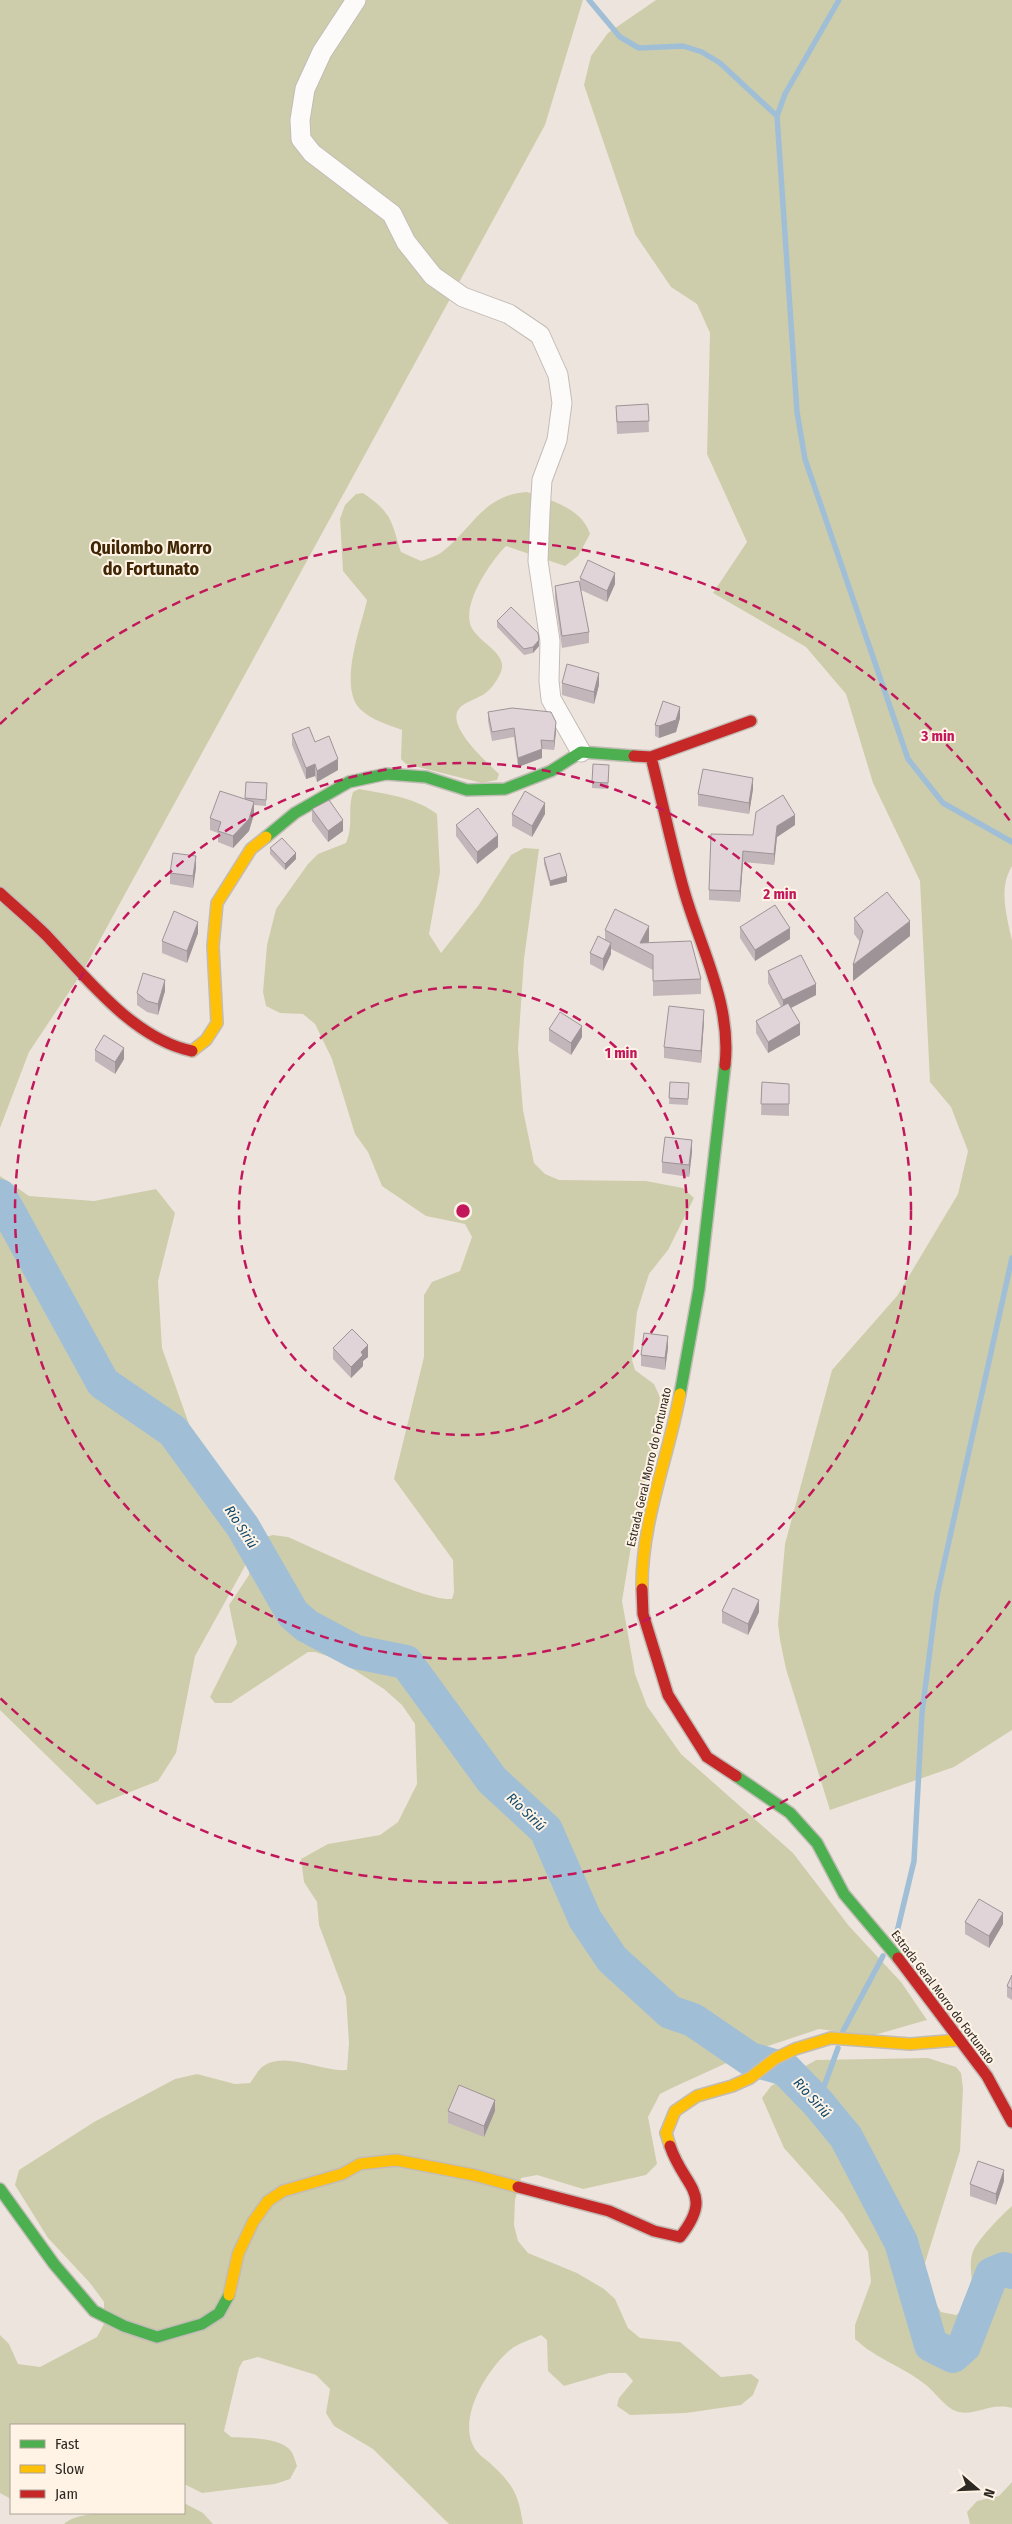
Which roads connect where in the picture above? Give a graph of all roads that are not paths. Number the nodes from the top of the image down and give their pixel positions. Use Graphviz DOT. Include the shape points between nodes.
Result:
graph roads {
  1 [pos="356,0"];
  2 [pos="751,721"];
  3 [pos="581,752"];
  4 [pos="651,757"];
  5 [pos="0,893"];
  6 [pos="958,2040"];
  7 [pos="1012,2122"];
  8 [pos="0,2189"];
  1 -- 3 [label="street" via="322,52 305,89 300,120 301,139 312,153 392,214 406,242 433,276 463,297 509,314 540,335 558,374 562,403 558,440 542,480 538,561 550,641 548,681 551,699"];
  2 -- 4 [label="street"];
  3 -- 4 [label="street"];
  3 -- 5 [label="street" via="551,771 505,789 467,790 426,777 386,774 348,782 295,813 251,849 217,903 213,946 217,1023 206,1040 191,1051 175,1047 118,1010 29,918"];
  4 -- 6 [label="street, Estrada Geral Morro do Fortunato" via="683,889 707,955 724,1018 726,1054 699,1289 674,1426 648,1528 642,1566 643,1614 668,1695 707,1757 790,1813 817,1843 844,1894 906,1966"];
  6 -- 7 [label="street, Estrada Geral Morro do Fortunato" via="987,2076"];
  6 -- 8 [label="street" via="910,2044 831,2038 776,2058 758,2073 732,2086 697,2096 676,2111 666,2133 675,2159 687,2176 699,2204 694,2221 680,2237 654,2231 609,2211 474,2176 396,2160 360,2164 342,2174 283,2191 268,2201 254,2222 238,2254 226,2302 218,2313 202,2324 157,2337 94,2311 54,2264"];
}
